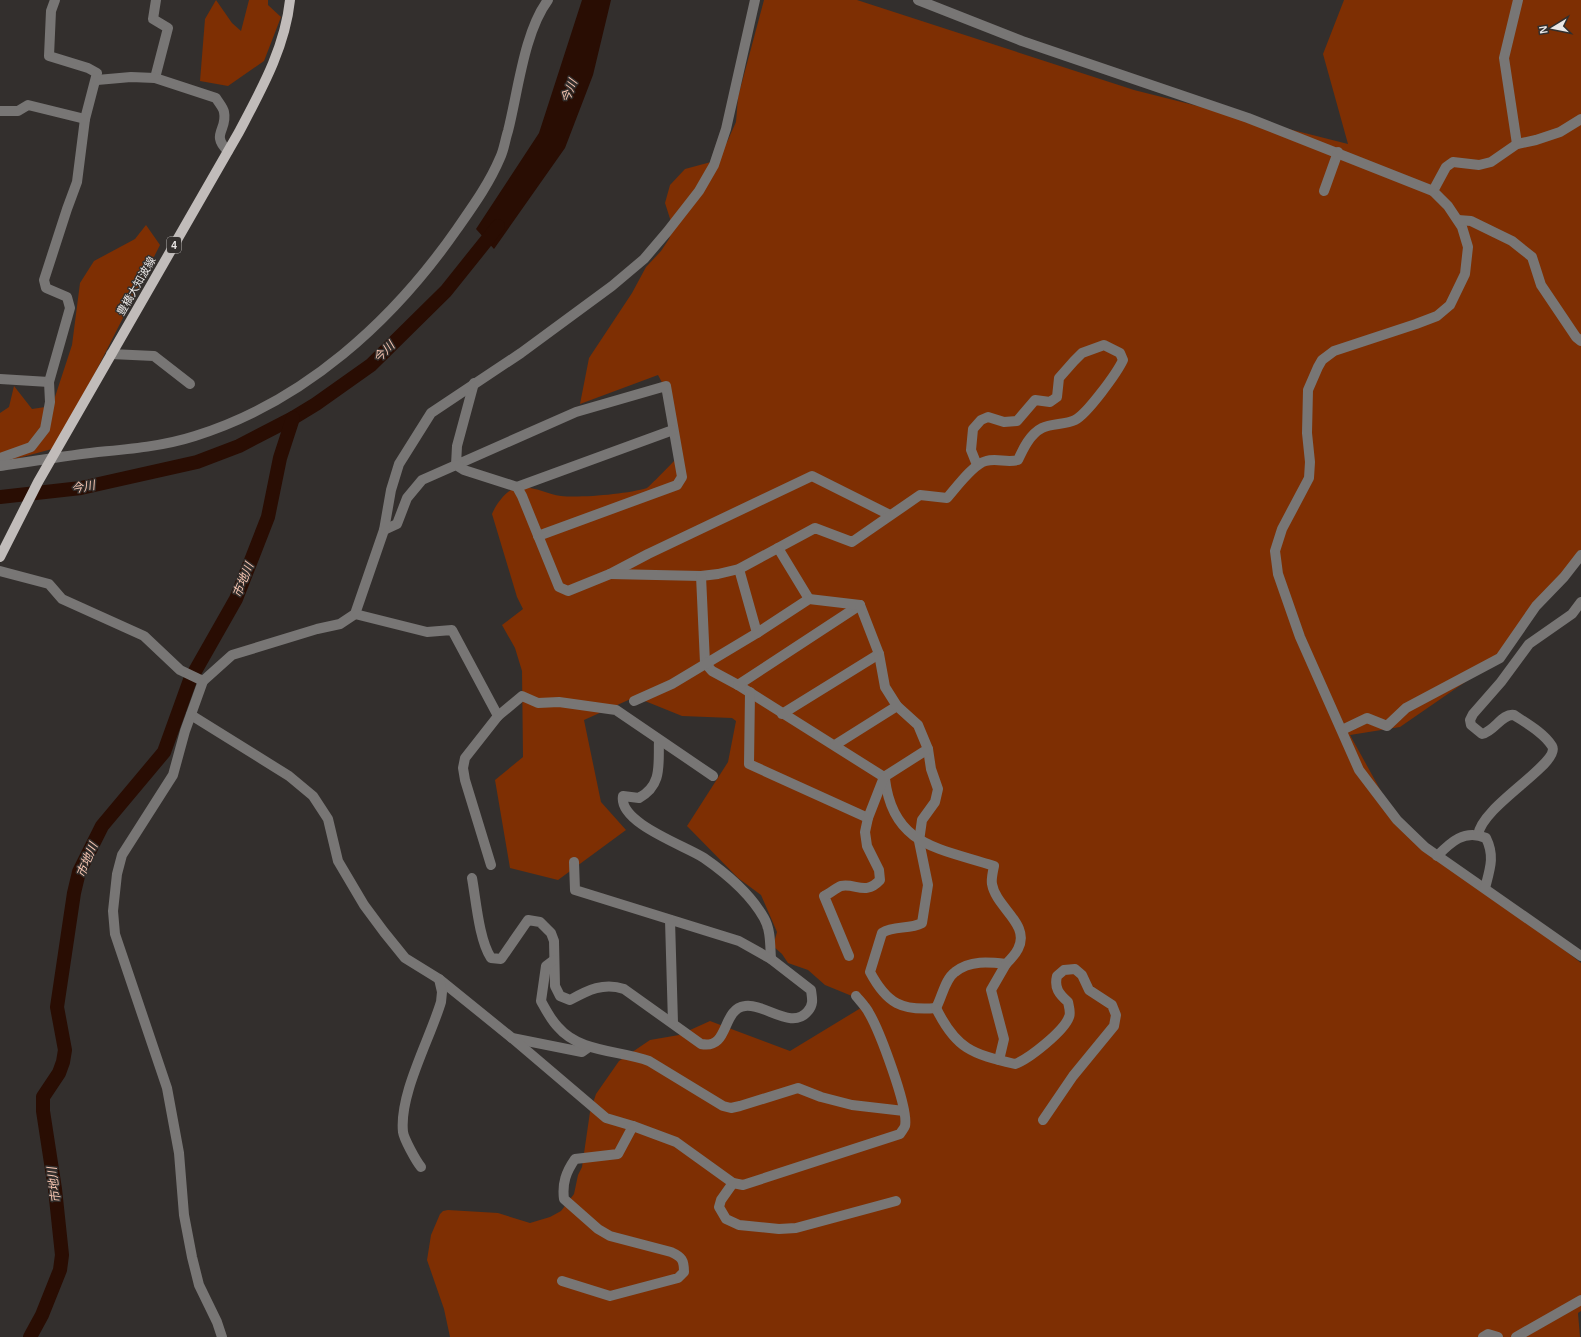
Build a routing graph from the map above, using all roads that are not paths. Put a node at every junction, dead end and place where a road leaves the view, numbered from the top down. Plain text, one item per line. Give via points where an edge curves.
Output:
1 (55, 0) edge
2 (156, 0) edge
3 (290, 0) edge
4 (548, 0) edge
5 (755, 0) edge
6 (918, 0) edge
7 (1518, 0) edge
8 (155, 78) junction
9 (97, 80) junction
10 (0, 111) edge
11 (85, 119) junction
12 (1581, 120) edge
13 (1516, 144) junction
14 (228, 151) junction
15 (1338, 152) junction
16 (1324, 191) dead end
17 (1433, 191) junction
18 (1458, 220) junction
19 (1581, 341) edge
20 (111, 354) junction
21 (0, 379) edge
22 (49, 382) junction
23 (474, 383) junction
24 (190, 384) dead end
25 (673, 430) junction
26 (0, 458) edge
27 (52, 458) junction
28 (456, 465) junction
29 (977, 465) junction
30 (0, 466) edge
31 (517, 487) junction
32 (890, 515) junction
33 (384, 530) junction
34 (538, 536) junction
35 (778, 548) junction
36 (1581, 555) edge
37 (0, 557) edge
38 (739, 569) junction
39 (0, 571) edge
40 (610, 574) junction
41 (701, 576) junction
42 (809, 599) junction
43 (1581, 602) edge
44 (860, 605) junction
45 (355, 614) junction
46 (756, 633) junction
47 (879, 654) junction
48 (705, 663) junction
49 (203, 681) junction
50 (738, 685) junction
51 (750, 692) junction
52 (634, 701) dead end
53 (897, 706) junction
54 (782, 714) junction
55 (191, 716) junction
56 (498, 716) junction
57 (1342, 730) junction
58 (659, 740) junction
59 (835, 745) junction
60 (928, 749) junction
61 (713, 776) dead end
62 (884, 777) junction
63 (868, 818) junction
64 (1478, 835) junction
65 (919, 841) junction
66 (1437, 856) junction
67 (574, 862) dead end
68 (491, 865) dead end
69 (472, 878) dead end
70 (1485, 888) junction
71 (670, 920) junction
72 (849, 956) dead end
73 (1581, 956) edge
74 (554, 960) junction
75 (771, 960) junction
76 (1006, 964) junction
77 (439, 979) junction
78 (856, 996) dead end
79 (936, 1008) junction
80 (673, 1022) junction
81 (512, 1038) junction
82 (590, 1047) junction
83 (999, 1060) junction
84 (904, 1111) junction
85 (1043, 1120) dead end
86 (633, 1126) junction
87 (420, 1168) dead end
88 (733, 1184) junction
89 (896, 1201) dead end
90 (562, 1281) dead end
91 (1581, 1300) edge
92 (222, 1337) edge
93 (1483, 1337) edge
94 (1498, 1337) edge
95 (1516, 1337) edge

1 - 9 street via 51,11 49,56 88,68 97,73
2 - 8 street via 152,19 168,28
3 - 14 main road, 豊橋大知波線 / 4 via 281,42 270,74
4 - 27 street via 540,11 531,36 501,156 484,191 427,270 368,334 302,385 222,427 162,444
5 - 23 street via 726,129 714,165 699,191 644,259 612,286 522,352
6 - 15 street via 1022,41 1248,118
7 - 13 street via 1504,58
8 - 9 street
8 - 14 street via 216,98 224,111 224,121 219,135 220,144
9 - 11 street
10 - 11 street via 18,111 28,105
11 - 22 street via 77,182 44,280 46,288 68,297 70,308
12 - 13 street via 1554,134
13 - 17 street via 1491,162 1479,165 1453,162 1446,167
14 - 20 main road, 豊橋大知波線 / 4
15 - 16 street
15 - 17 street
17 - 18 street
18 - 19 street via 1471,221 1512,241 1532,257 1541,285
18 - 57 street via 1468,247 1465,274 1450,305 1437,316 1334,351 1322,360 1308,390 1308,478 1282,529 1275,551 1278,574 1300,637
20 - 24 street via 154,356
20 - 27 main road, 豊橋大知波線 / 4
21 - 22 street
22 - 26 street via 50,402 45,429 31,447
23 - 28 street via 457,446
23 - 33 street via 431,413 399,464 391,490
25 - 28 street via 666,386 576,412
25 - 31 street
25 - 34 street via 682,477 677,485
27 - 30 street
27 - 37 main road, 豊橋大知波線 / 4
28 - 31 street
28 - 33 street via 422,480 407,498 397,524
29 - 29 street via 985,461 1018,460 1025,445 1041,428 1076,420 1101,393 1119,368 1123,360 1120,353 1104,345 1082,353 1059,378 1058,397 1050,402 1035,400 1017,421 1004,422 988,417 981,420 973,429 971,450
29 - 32 street via 947,498 920,495
31 - 34 street
32 - 35 street via 852,542 816,528
32 - 40 street via 812,476
33 - 45 street
34 - 40 street via 560,587 568,591
35 - 38 street
35 - 42 street
36 - 57 street via 1536,606 1500,658 1416,701 1387,726 1367,718
38 - 41 street
38 - 46 street
39 - 49 street via 49,584 62,600 144,636 180,670
40 - 41 street
41 - 48 street
42 - 44 street
42 - 46 street
43 - 64 street via 1567,618 1529,644 1470,720 1471,725 1482,734 1495,727 1506,716 1514,714 1541,735 1553,750 1542,768 1506,796 1487,816 1479,827
44 - 47 street
44 - 50 street
45 - 49 street via 340,624 232,656
45 - 56 street via 427,632 452,630
46 - 48 street
47 - 53 street via 885,687
47 - 54 street
48 - 50 street via 712,671
48 - 52 street via 655,693
49 - 55 street
50 - 51 street
51 - 54 street
51 - 63 street via 749,764
53 - 59 street
53 - 60 street via 918,725
54 - 59 street
55 - 77 street via 289,776 312,796 328,819 338,861 364,905 405,958
55 - 92 street via 173,775 122,855 113,911 115,934 167,1088 179,1153 184,1215 199,1285
56 - 58 street via 522,696 538,703 559,702 616,710
56 - 68 street via 466,758 463,768
57 - 66 street via 1368,785 1397,820
58 - 61 street
58 - 75 street via 657,778 654,786 639,798 623,796 625,808 642,825 661,838 702,857 739,885 764,918 770,936
59 - 62 street
60 - 62 street
60 - 65 street via 938,789 935,802 922,820
62 - 63 street
62 - 65 street via 896,817
63 - 72 street via 865,832 867,846 879,870 880,880 874,887 841,886 824,896
64 - 66 street via 1453,840
64 - 70 street via 1486,838 1492,853
65 - 76 street via 994,866 992,884 999,902 1016,921 1021,934 1018,949
65 - 79 street via 928,885 922,923 914,927 888,928 882,933 870,972 875,982 899,1006 916,1009
66 - 70 street
67 - 71 street via 576,890
69 - 74 street via 481,928 488,953 492,958 501,959 524,924 532,920 540,922 551,933
70 - 73 street
71 - 75 street via 739,941
71 - 80 street
74 - 80 street via 554,986 560,996 570,1000 592,988 613,985 624,989
74 - 82 street via 546,966 541,1001 558,1028 571,1039
75 - 80 street via 811,990 813,999 805,1015 787,1018 752,1005 743,1006 734,1011 716,1043 709,1046 701,1044
76 - 79 street via 985,961 954,972
76 - 83 street via 991,990 1004,1039
77 - 81 street
77 - 87 street via 441,1002 408,1091 402,1116 403,1134
78 - 84 street via 869,1012 881,1040
79 - 83 street via 946,1027 965,1048
81 - 82 street via 582,1052
81 - 86 street via 606,1118
82 - 84 street via 649,1061 731,1108 798,1088 852,1105
83 - 85 street via 1016,1064 1025,1060 1066,1024 1070,1016 1068,1002 1059,994 1055,984 1057,976 1064,970 1075,969 1082,975 1089,990 1112,1006 1116,1015 1114,1026 1073,1076
84 - 88 street via 904,1126 900,1134 758,1181 742,1185
86 - 88 street via 676,1142
86 - 90 street via 618,1154 575,1158 567,1170 562,1188 564,1199 598,1229 610,1236 681,1256 684,1261 684,1272 678,1278 610,1296
88 - 89 street via 719,1207 726,1220 739,1226 796,1228
91 - 95 street
93 - 94 street via 1488,1334

